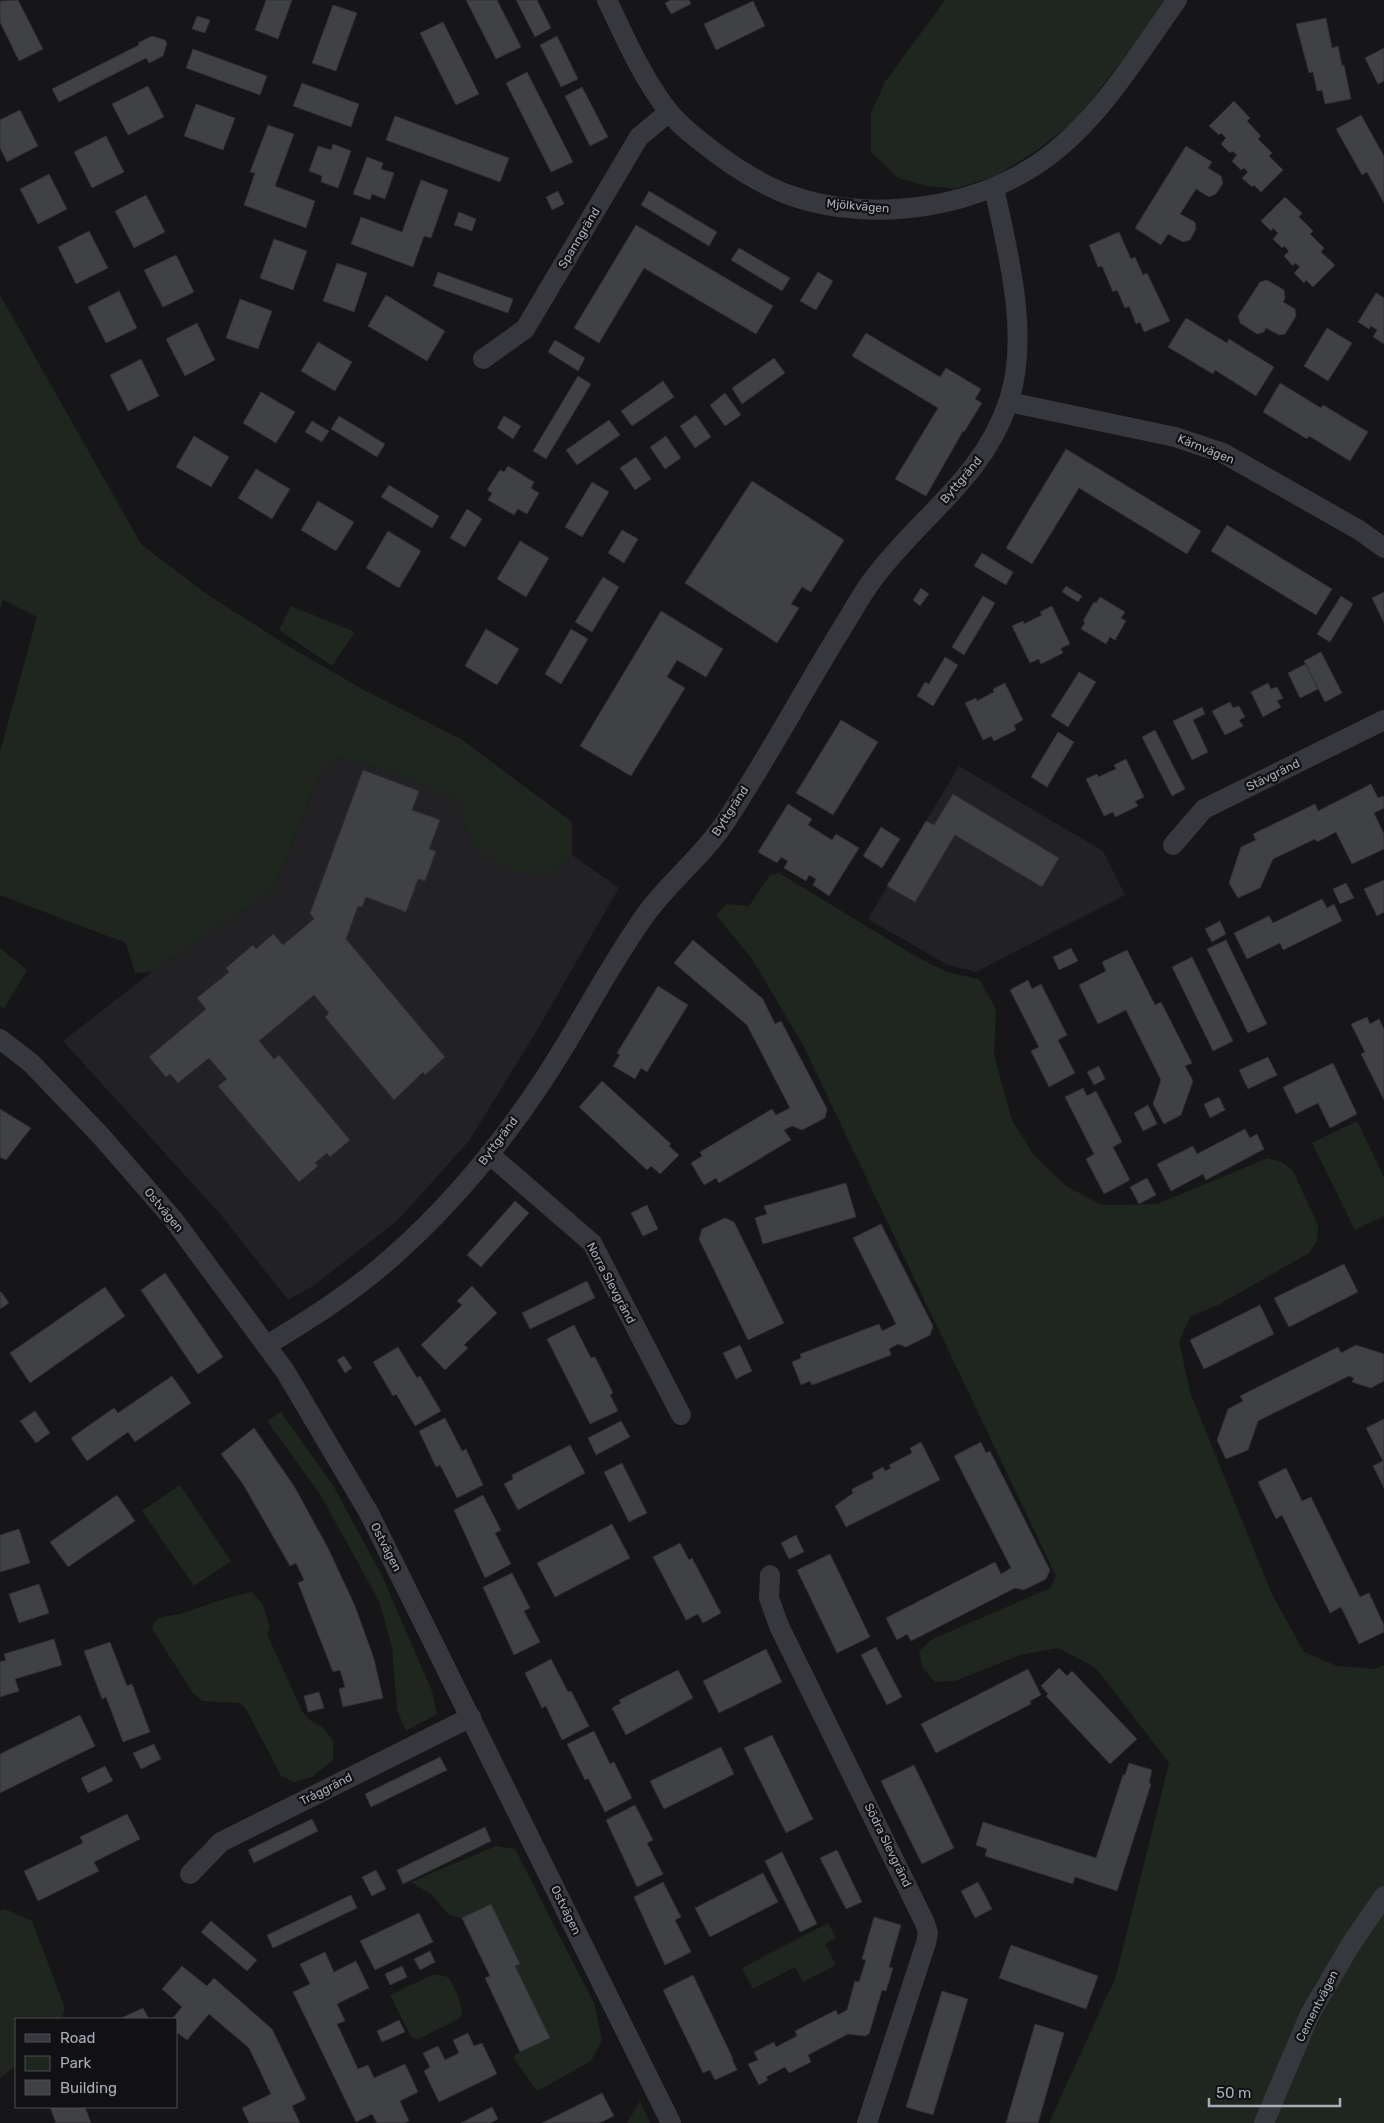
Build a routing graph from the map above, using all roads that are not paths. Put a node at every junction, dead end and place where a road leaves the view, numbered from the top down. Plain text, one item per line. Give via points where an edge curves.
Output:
1 (607, 0) edge
2 (1177, 0) edge
3 (669, 112) junction
4 (994, 188) junction
5 (483, 358) dead end
6 (1009, 402) junction
7 (1384, 548) edge
8 (1384, 720) edge
9 (1173, 845) dead end
10 (0, 1038) edge
11 (489, 1154) junction
12 (267, 1344) junction
13 (681, 1415) dead end
14 (770, 1575) dead end
15 (471, 1717) junction
16 (190, 1874) dead end
17 (1384, 1896) edge
18 (671, 2123) edge
19 (867, 2123) edge
20 (1264, 2123) edge

1 - 3 street, Mjölkvägen via 638,63
2 - 4 street, Mjölkvägen via 1109,96 1081,127 1022,175
3 - 4 street, Mjölkvägen via 704,145 749,177 789,195 824,204 892,210 931,206
3 - 5 street, Spanngränd via 639,137 525,329
4 - 6 street, Byttgränd via 1016,300 1016,357
6 - 7 street, Kärnvägen via 1175,437 1223,453 1359,530
6 - 11 street, Byttgränd via 982,458 871,581 725,823 648,912 541,1084
8 - 9 street, Stävgränd via 1204,809
10 - 12 street, Ostvägen via 32,1063 101,1136 173,1219
11 - 12 street, Byttgränd via 456,1193 390,1259 316,1316
11 - 13 street, Norra Slevgränd via 592,1244
12 - 15 street, Ostvägen via 369,1513
14 - 19 street, Södra Slevgränd via 769,1598 779,1626 866,1800 928,1934
15 - 16 street, Tråggränd via 221,1842
15 - 18 street, Ostvägen
17 - 20 street, Cementvägen via 1310,2014

